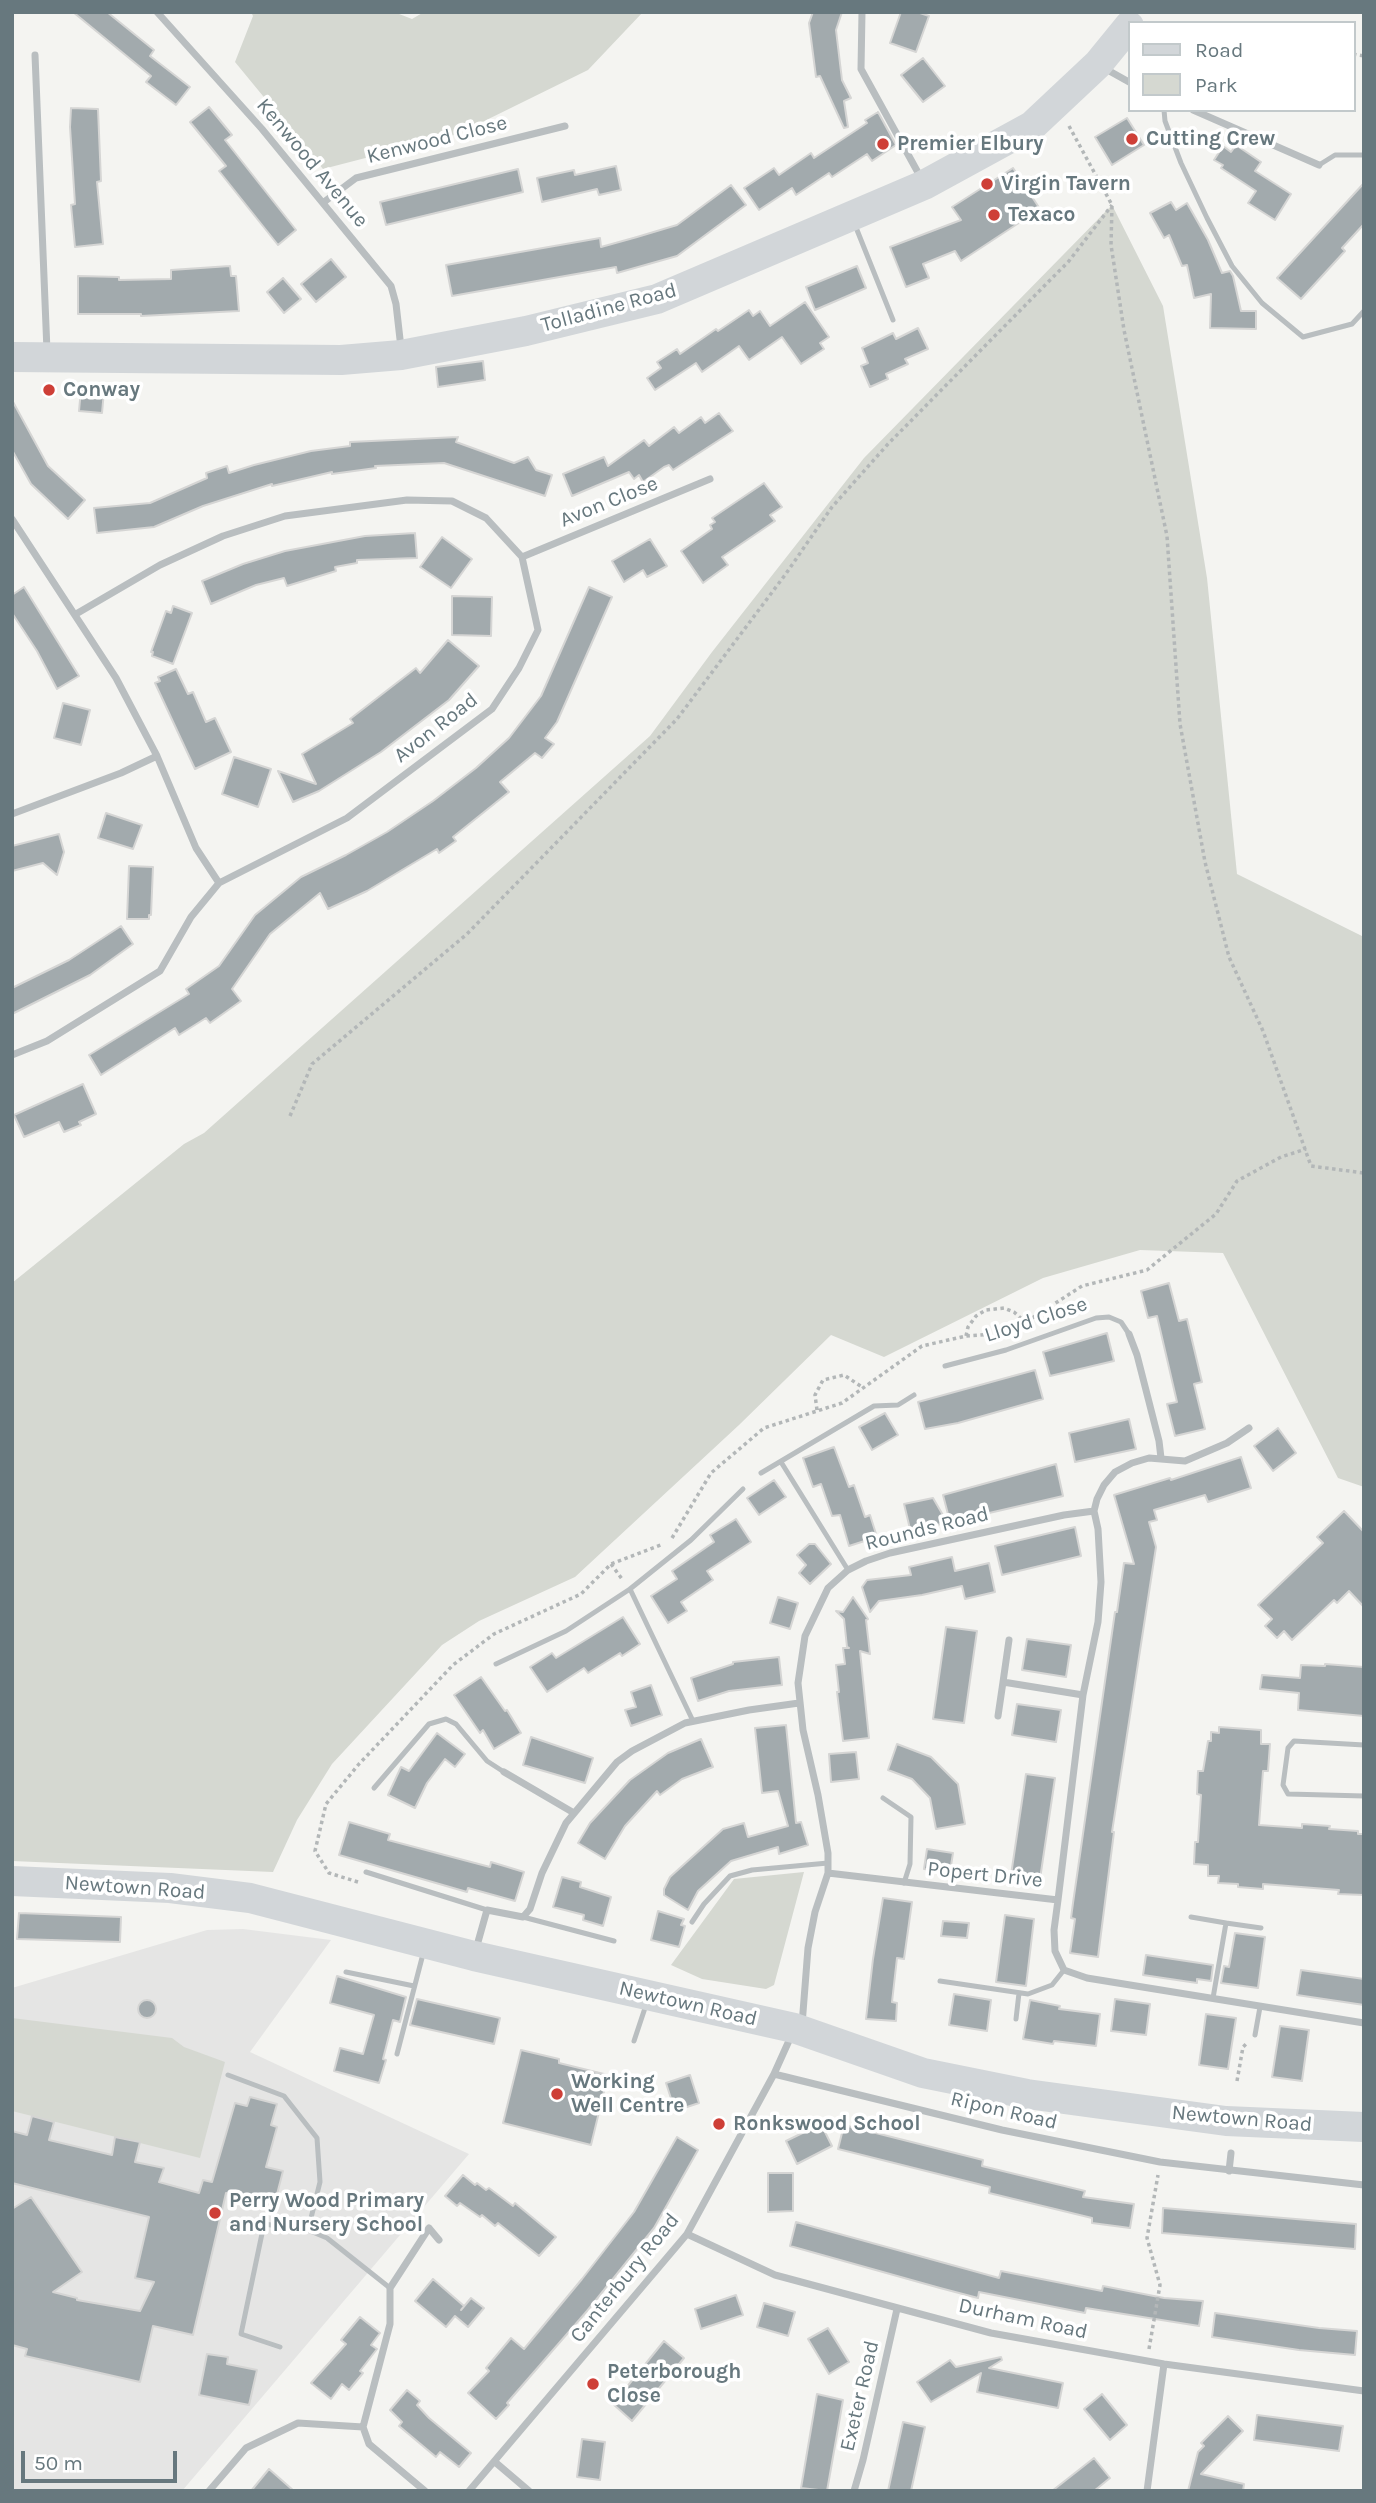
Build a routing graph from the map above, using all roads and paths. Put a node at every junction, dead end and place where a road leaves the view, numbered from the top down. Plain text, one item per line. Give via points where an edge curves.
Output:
1 (157, 12) edge
2 (862, 12) edge
3 (1128, 28) edge
4 (35, 55) dead end
5 (1098, 64) junction
6 (1128, 81) edge
7 (1056, 103) junction
8 (1164, 112) edge
9 (1198, 112) edge
10 (565, 126) dead end
11 (1364, 155) edge
12 (1319, 165) joint
13 (924, 185) junction
14 (324, 202) junction
15 (1112, 205) junction
16 (851, 216) junction
17 (1364, 311) edge
18 (892, 320) dead end
19 (401, 355) junction
20 (12, 356) edge
21 (48, 356) junction
22 (710, 479) dead end
23 (12, 519) edge
24 (522, 557) junction
25 (76, 614) junction
26 (157, 756) junction
27 (12, 814) edge
28 (219, 883) junction
29 (12, 1055) edge
30 (290, 1116) dead end
31 (1364, 1173) edge
32 (1026, 1323) dead end
33 (1129, 1334) joint
34 (966, 1336) dead end
35 (945, 1366) dead end
36 (862, 1387) dead end
37 (914, 1395) dead end
38 (817, 1410) dead end
39 (1249, 1428) dead end
40 (1161, 1458) junction
41 (780, 1462) junction
42 (761, 1474) dead end
43 (743, 1489) dead end
44 (1094, 1511) junction
45 (611, 1564) dead end
46 (848, 1570) junction
47 (630, 1589) junction
48 (1009, 1640) dead end
49 (496, 1664) dead end
50 (1003, 1682) junction
51 (1083, 1695) junction
52 (799, 1703) junction
53 (998, 1716) dead end
54 (693, 1721) junction
55 (1364, 1745) edge
56 (504, 1772) joint
57 (374, 1788) dead end
58 (1364, 1796) edge
59 (883, 1798) dead end
60 (574, 1813) junction
61 (828, 1863) junction
62 (366, 1872) dead end
63 (828, 1873) junction
64 (12, 1881) edge
65 (904, 1883) junction
66 (1058, 1900) junction
67 (487, 1910) junction
68 (523, 1917) junction
69 (1191, 1917) dead end
70 (692, 1922) dead end
71 (1226, 1923) junction
72 (1261, 1928) dead end
73 (614, 1941) dead end
74 (425, 1944) junction
75 (474, 1956) junction
76 (1064, 1970) junction
77 (346, 1972) dead end
78 (940, 1980) dead end
79 (414, 1986) junction
80 (1019, 1993) junction
81 (649, 1996) junction
82 (1213, 1998) junction
83 (1260, 2007) junction
84 (1016, 2019) dead end
85 (1364, 2023) edge
86 (798, 2029) junction
87 (1255, 2035) joint
88 (634, 2041) dead end
89 (397, 2054) dead end
90 (774, 2074) junction
91 (228, 2076) dead end
92 (1237, 2081) dead end
93 (1364, 2127) edge
94 (1231, 2153) dead end
95 (1160, 2162) junction
96 (1229, 2171) junction
97 (1364, 2185) edge
98 (308, 2231) junction
99 (687, 2234) junction
100 (439, 2240) dead end
101 (390, 2288) junction
102 (897, 2309) junction
103 (280, 2347) dead end
104 (1147, 2361) junction
105 (1164, 2364) junction
106 (1364, 2391) edge
107 (363, 2427) junction
108 (495, 2462) junction
109 (209, 2491) edge
110 (425, 2491) edge
111 (469, 2491) edge
112 (529, 2491) edge
113 (854, 2491) edge
114 (1147, 2491) edge

1 - 14 street, Kenwood Avenue
2 - 13 street via 861,69
3 - 5 main road, Tolladine Road
4 - 21 street
5 - 6 street
5 - 7 main road, Tolladine Road
7 - 13 main road, Tolladine Road via 1031,126
7 - 15 path
8 - 17 lane via 1181,163 1207,218 1232,266 1262,303 1304,337 1352,324
9 - 12 street
10 - 14 street, Kenwood Close via 356,178
11 - 12 lane via 1335,156
13 - 16 main road, Tolladine Road
14 - 19 street, Kenwood Avenue via 391,286
15 - 30 path via 1069,261 832,507 677,719 467,934 312,1064
15 - 31 path via 1111,245 1122,318 1167,536 1180,724 1205,862 1229,957 1263,1031 1311,1166
16 - 18 lane
16 - 19 main road, Tolladine Road via 657,299
19 - 21 main road, Tolladine Road via 341,360
20 - 21 main road, Tolladine Road
22 - 24 street, Avon Close
23 - 25 street
24 - 25 street via 486,518 452,501 358,505 285,516 223,536 160,565
24 - 28 street, Avon Road via 538,630 492,709 347,818
25 - 26 street
26 - 27 street
26 - 28 street via 195,848
28 - 29 street, Avon Road via 191,917 160,971 47,1041
32 - 34 path via 1004,1308 986,1310 976,1316
33 - 35 lane, Lloyd Close via 1121,1322 1096,1318
33 - 40 street, Lloyd Close
36 - 38 path via 845,1375 823,1380 815,1395
37 - 41 lane via 898,1405 874,1406
39 - 40 street via 1185,1461
40 - 44 street via 1132,1463 1115,1472
41 - 42 lane
41 - 46 lane
43 - 47 lane via 691,1540
44 - 46 street, Rounds Road via 914,1546
44 - 51 street, Popert Drive via 1101,1582
45 - 47 path
46 - 52 street, Rounds Road via 828,1588 805,1636
47 - 49 lane via 566,1630
47 - 54 lane
48 - 50 street
50 - 51 street
50 - 53 street
51 - 66 street, Popert Drive
52 - 54 street
52 - 61 street, Rounds Road
54 - 60 street via 659,1735 617,1762
55 - 58 lane via 1294,1741 1287,1748 1283,1785 1288,1794
56 - 57 lane via 486,1761 456,1724 446,1719 429,1724
56 - 60 street
59 - 65 lane via 911,1817
60 - 68 street via 552,1849
61 - 63 street, Rounds Road
61 - 70 lane via 730,1876
62 - 67 lane
63 - 65 street, Popert Drive
63 - 86 street, Rounds Road via 808,1948
64 - 74 main road, Newtown Road via 170,1888 250,1898
65 - 66 street, Popert Drive
66 - 76 street via 1055,1951
67 - 68 street
67 - 75 street
68 - 73 lane
69 - 71 lane
71 - 72 lane
71 - 82 lane
74 - 75 main road, Newtown Road
74 - 79 lane
75 - 81 main road, Newtown Road
76 - 80 lane via 1052,1985
76 - 82 street via 1087,1978
77 - 79 lane
78 - 80 lane
79 - 89 lane
80 - 84 lane
81 - 86 main road, Newtown Road
81 - 88 lane
82 - 83 street
83 - 85 street
83 - 87 lane
86 - 90 street, Canterbury Road
86 - 93 main road, Newtown Road via 923,2073 1027,2094 1226,2121
87 - 92 path via 1243,2047
90 - 95 street, Ripon Road via 1002,2130
90 - 99 street, Canterbury Road
91 - 98 lane via 284,2096 317,2138 320,2182
94 - 96 street
95 - 96 street, Ripon Road
95 - 104 path via 1147,2238 1160,2285
96 - 97 street, Ripon Road
98 - 101 lane via 327,2238
98 - 103 lane via 264,2224 241,2334
99 - 102 street, Durham Road via 775,2275
99 - 108 street, Canterbury Road
100 - 101 street via 429,2228
101 - 107 street via 390,2324
102 - 104 street, Durham Road via 991,2333
102 - 113 street, Exeter Road
104 - 105 street, Durham Road
105 - 106 street, Durham Road
105 - 114 street
107 - 109 street via 298,2423 246,2448
107 - 110 street via 369,2444
108 - 111 street, Canterbury Road
108 - 112 street

